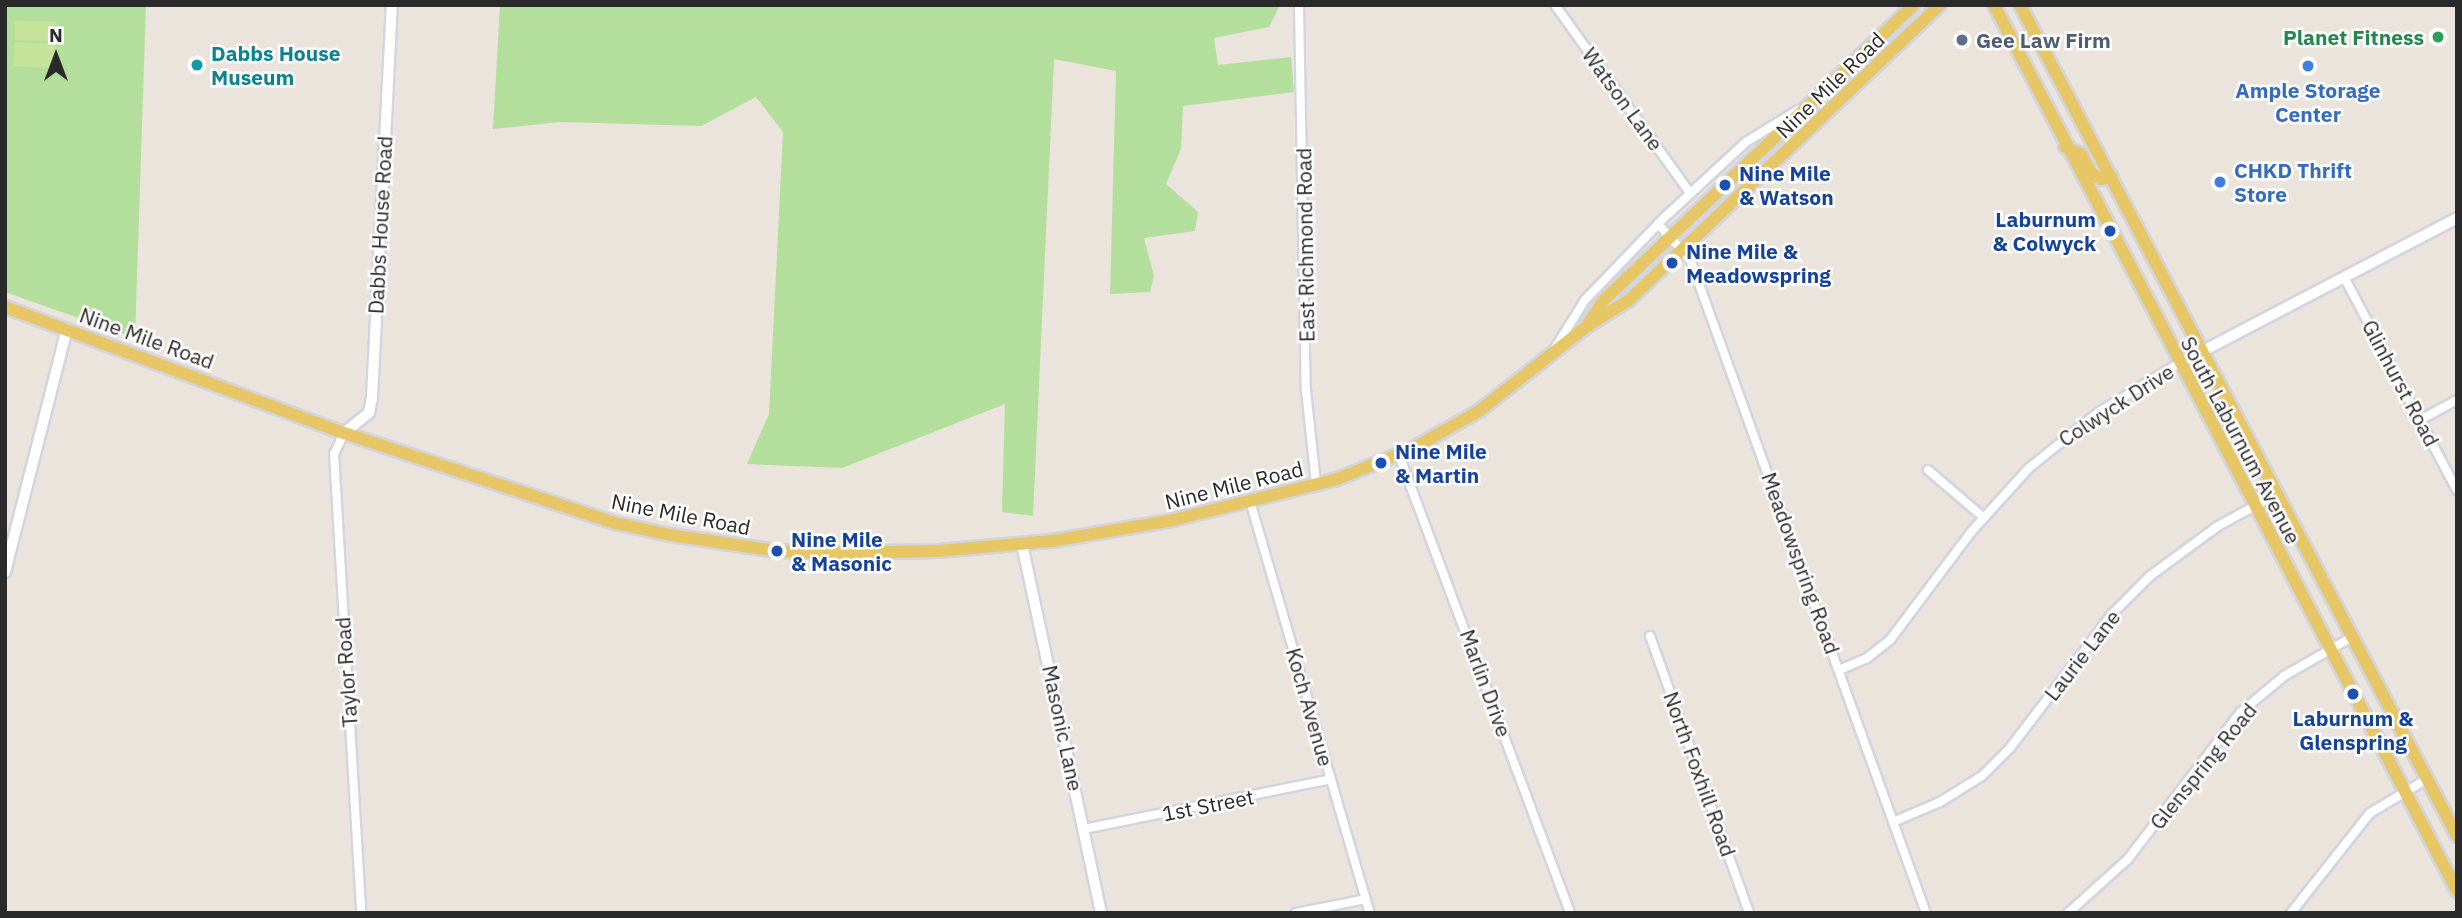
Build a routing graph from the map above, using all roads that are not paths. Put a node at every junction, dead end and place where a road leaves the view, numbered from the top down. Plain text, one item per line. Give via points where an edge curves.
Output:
1 (392, 5) edge
2 (1298, 5) edge
3 (1555, 5) edge
4 (1914, 5) edge
5 (1940, 5) edge
6 (1994, 5) edge
7 (2020, 5) edge
8 (1811, 105) junction
9 (2065, 147) junction
10 (2112, 177) junction
11 (1690, 193) junction
12 (2457, 218) edge
13 (1658, 224) junction
14 (1671, 237) junction
15 (1684, 250) junction
16 (2344, 276) junction
17 (5, 307) edge
18 (1586, 327) junction
19 (67, 329) junction
20 (2202, 351) junction
21 (1549, 358) junction
22 (2180, 363) junction
23 (2457, 400) edge
24 (2420, 420) junction
25 (344, 433) junction
26 (1399, 455) junction
27 (1928, 470) dead end
28 (1317, 484) junction
29 (2457, 490) edge
30 (2277, 494) junction
31 (1250, 501) junction
32 (2254, 506) junction
33 (1983, 517) junction
34 (1022, 544) junction
35 (5, 572) edge
36 (1650, 636) dead end
37 (2352, 637) junction
38 (2329, 649) junction
39 (1839, 670) junction
40 (1331, 779) junction
41 (2427, 779) junction
42 (2404, 792) junction
43 (1893, 822) junction
44 (1084, 830) junction
45 (2457, 836) edge
46 (2457, 891) edge
47 (1366, 898) junction
48 (361, 913) edge
49 (1101, 913) edge
50 (1296, 913) edge
51 (1370, 913) edge
52 (1570, 913) edge
53 (1749, 913) edge
54 (1926, 913) edge
55 (2068, 913) edge
56 (2291, 913) edge

1 - 25 street, Dabbs House Road via 372,397 369,413
2 - 28 street, East Richmond Road via 1306,390
3 - 11 street, Watson Lane
4 - 8 main road, Nine Mile Road
5 - 15 main road, Nine Mile Road
6 - 9 main road, South Laburnum Avenue
7 - 10 main road, South Laburnum Avenue
8 - 11 street via 1759,132
8 - 14 main road, Nine Mile Road
9 - 10 main road via 2081,154 2091,173 2101,179
9 - 22 main road, South Laburnum Avenue
10 - 20 main road, South Laburnum Avenue
11 - 13 street
12 - 16 street, Colwyck Drive
13 - 14 street, Meadowspring Road
13 - 21 street via 1585,300
14 - 15 street, Meadowspring Road
14 - 18 main road, Nine Mile Road via 1604,300
15 - 18 main road, Nine Mile Road via 1619,308
15 - 39 street, Meadowspring Road
16 - 20 street, Colwyck Drive
16 - 24 street, Glinhurst Road
17 - 19 main road, Nine Mile Road
18 - 21 main road, Nine Mile Road
19 - 25 main road, Nine Mile Road
19 - 35 street
20 - 22 street, Colwyck Drive
20 - 30 main road, South Laburnum Avenue
21 - 26 main road, Nine Mile Road via 1479,411
22 - 32 main road, South Laburnum Avenue
22 - 33 street, Colwyck Drive via 2068,434
23 - 24 street
24 - 29 street, Glinhurst Road
25 - 34 main road, Nine Mile Road via 615,523 681,537 830,553
25 - 48 street, Taylor Road via 334,454
26 - 28 main road, Nine Mile Road
26 - 52 street, Marlin Drive
27 - 33 street
28 - 31 main road, Nine Mile Road
30 - 32 street, Laurie Lane
30 - 37 main road, South Laburnum Avenue
31 - 34 main road, Nine Mile Road via 1173,520
31 - 40 street, Koch Avenue
32 - 38 main road, South Laburnum Avenue
32 - 43 street, Laurie Lane via 2185,548 2134,592 1988,770 1940,802
33 - 39 street, Colwyck Drive via 1889,640 1867,658
34 - 44 main road, Masonic Lane
36 - 53 street, North Foxhill Road
37 - 38 street, Glenspring Road
37 - 41 main road, South Laburnum Avenue
38 - 42 main road, South Laburnum Avenue
38 - 55 street, Glenspring Road via 2284,676 2241,712 2128,859
39 - 43 street, Meadowspring Road
40 - 44 street, 1st Street
40 - 47 street, Koch Avenue
41 - 42 street
41 - 45 main road, South Laburnum Avenue
42 - 46 main road, South Laburnum Avenue
42 - 56 street via 2353,830
43 - 54 street, Meadowspring Road
44 - 49 main road, Masonic Lane
47 - 50 street
47 - 51 street, Koch Avenue

